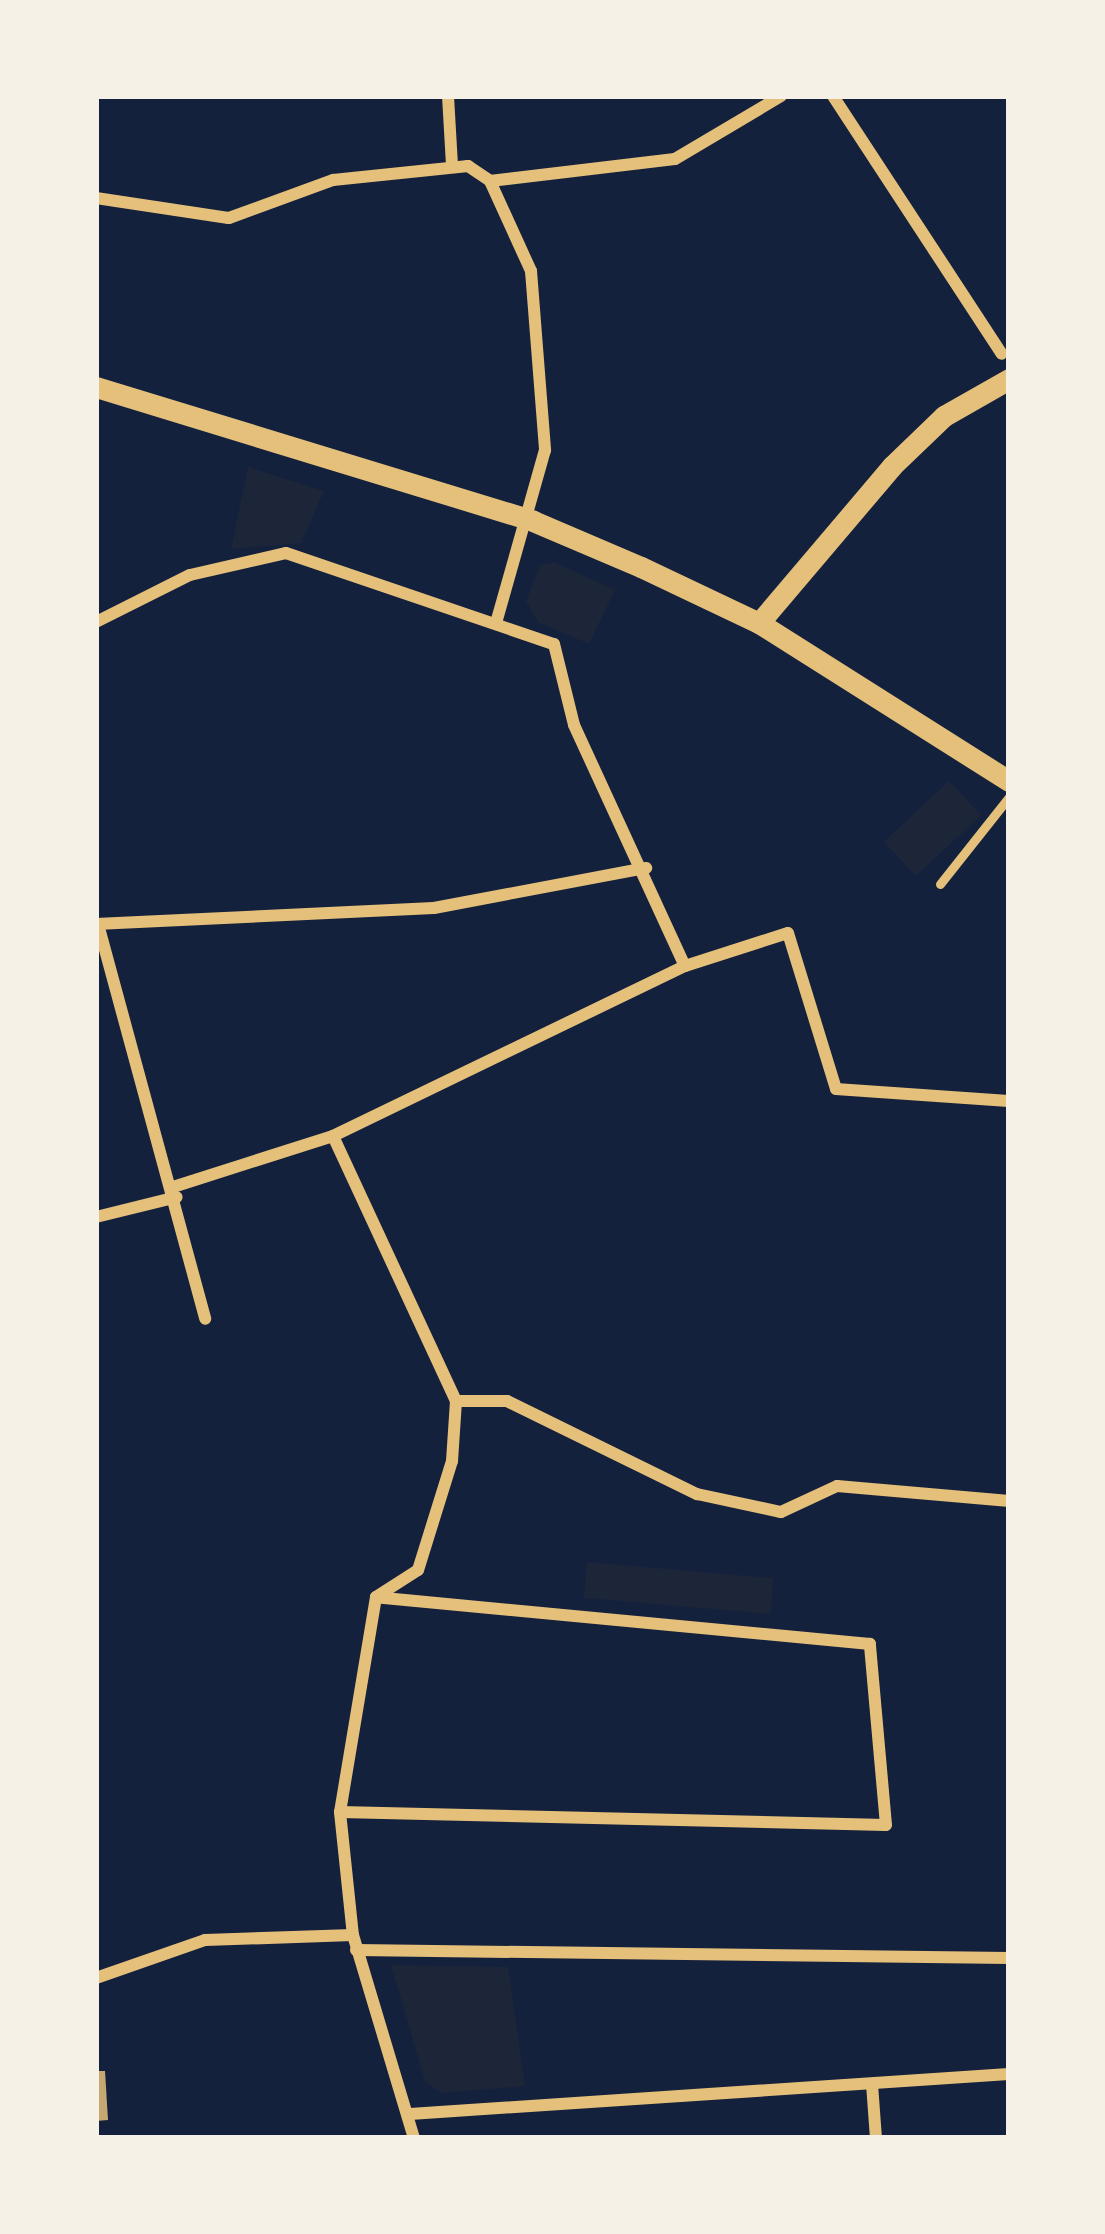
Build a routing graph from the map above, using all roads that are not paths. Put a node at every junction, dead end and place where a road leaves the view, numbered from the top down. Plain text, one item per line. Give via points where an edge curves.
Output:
1 (448, 96) edge
2 (781, 96) edge
3 (833, 96) edge
4 (452, 166) junction
5 (490, 181) junction
6 (96, 198) edge
7 (1006, 350) edge
8 (1008, 379) edge
9 (96, 387) edge
10 (533, 521) junction
11 (96, 622) edge
12 (496, 622) junction
13 (759, 623) junction
14 (1009, 781) edge
15 (1009, 797) edge
16 (646, 868) junction
17 (940, 884) dead end
18 (97, 924) edge
19 (685, 966) junction
20 (1009, 1101) edge
21 (333, 1136) junction
22 (175, 1192) junction
23 (96, 1217) edge
24 (205, 1319) dead end
25 (456, 1401) junction
26 (1009, 1501) edge
27 (376, 1597) junction
28 (340, 1812) junction
29 (352, 1935) junction
30 (356, 1950) junction
31 (1009, 1958) edge
32 (96, 1978) edge
33 (1009, 2074) edge
34 (872, 2084) junction
35 (410, 2114) junction
36 (414, 2138) edge
37 (876, 2138) edge

1 - 4 street
2 - 5 street via 675,158
3 - 7 street
4 - 5 street
4 - 6 street via 333,180 229,218
5 - 10 street via 536,299 545,450
7 - 8 street
8 - 13 street via 944,416 892,466
9 - 10 street
10 - 12 street
10 - 13 street
11 - 12 street via 190,575 286,553
12 - 16 street via 554,644 574,725
13 - 14 street
15 - 17 lane
16 - 18 street via 434,908
16 - 19 street
18 - 22 street
19 - 20 street via 788,933 836,1089
19 - 21 street
21 - 22 street
21 - 25 street
22 - 23 street
22 - 24 street
25 - 26 street via 507,1401 697,1495 781,1512 837,1486
25 - 27 street via 452,1461 418,1570
27 - 28 street
27 - 28 street via 870,1644 886,1825
28 - 29 street
29 - 30 street
29 - 32 street via 205,1940
30 - 31 street
30 - 35 street
33 - 34 street
34 - 35 street
34 - 37 street
35 - 36 street

